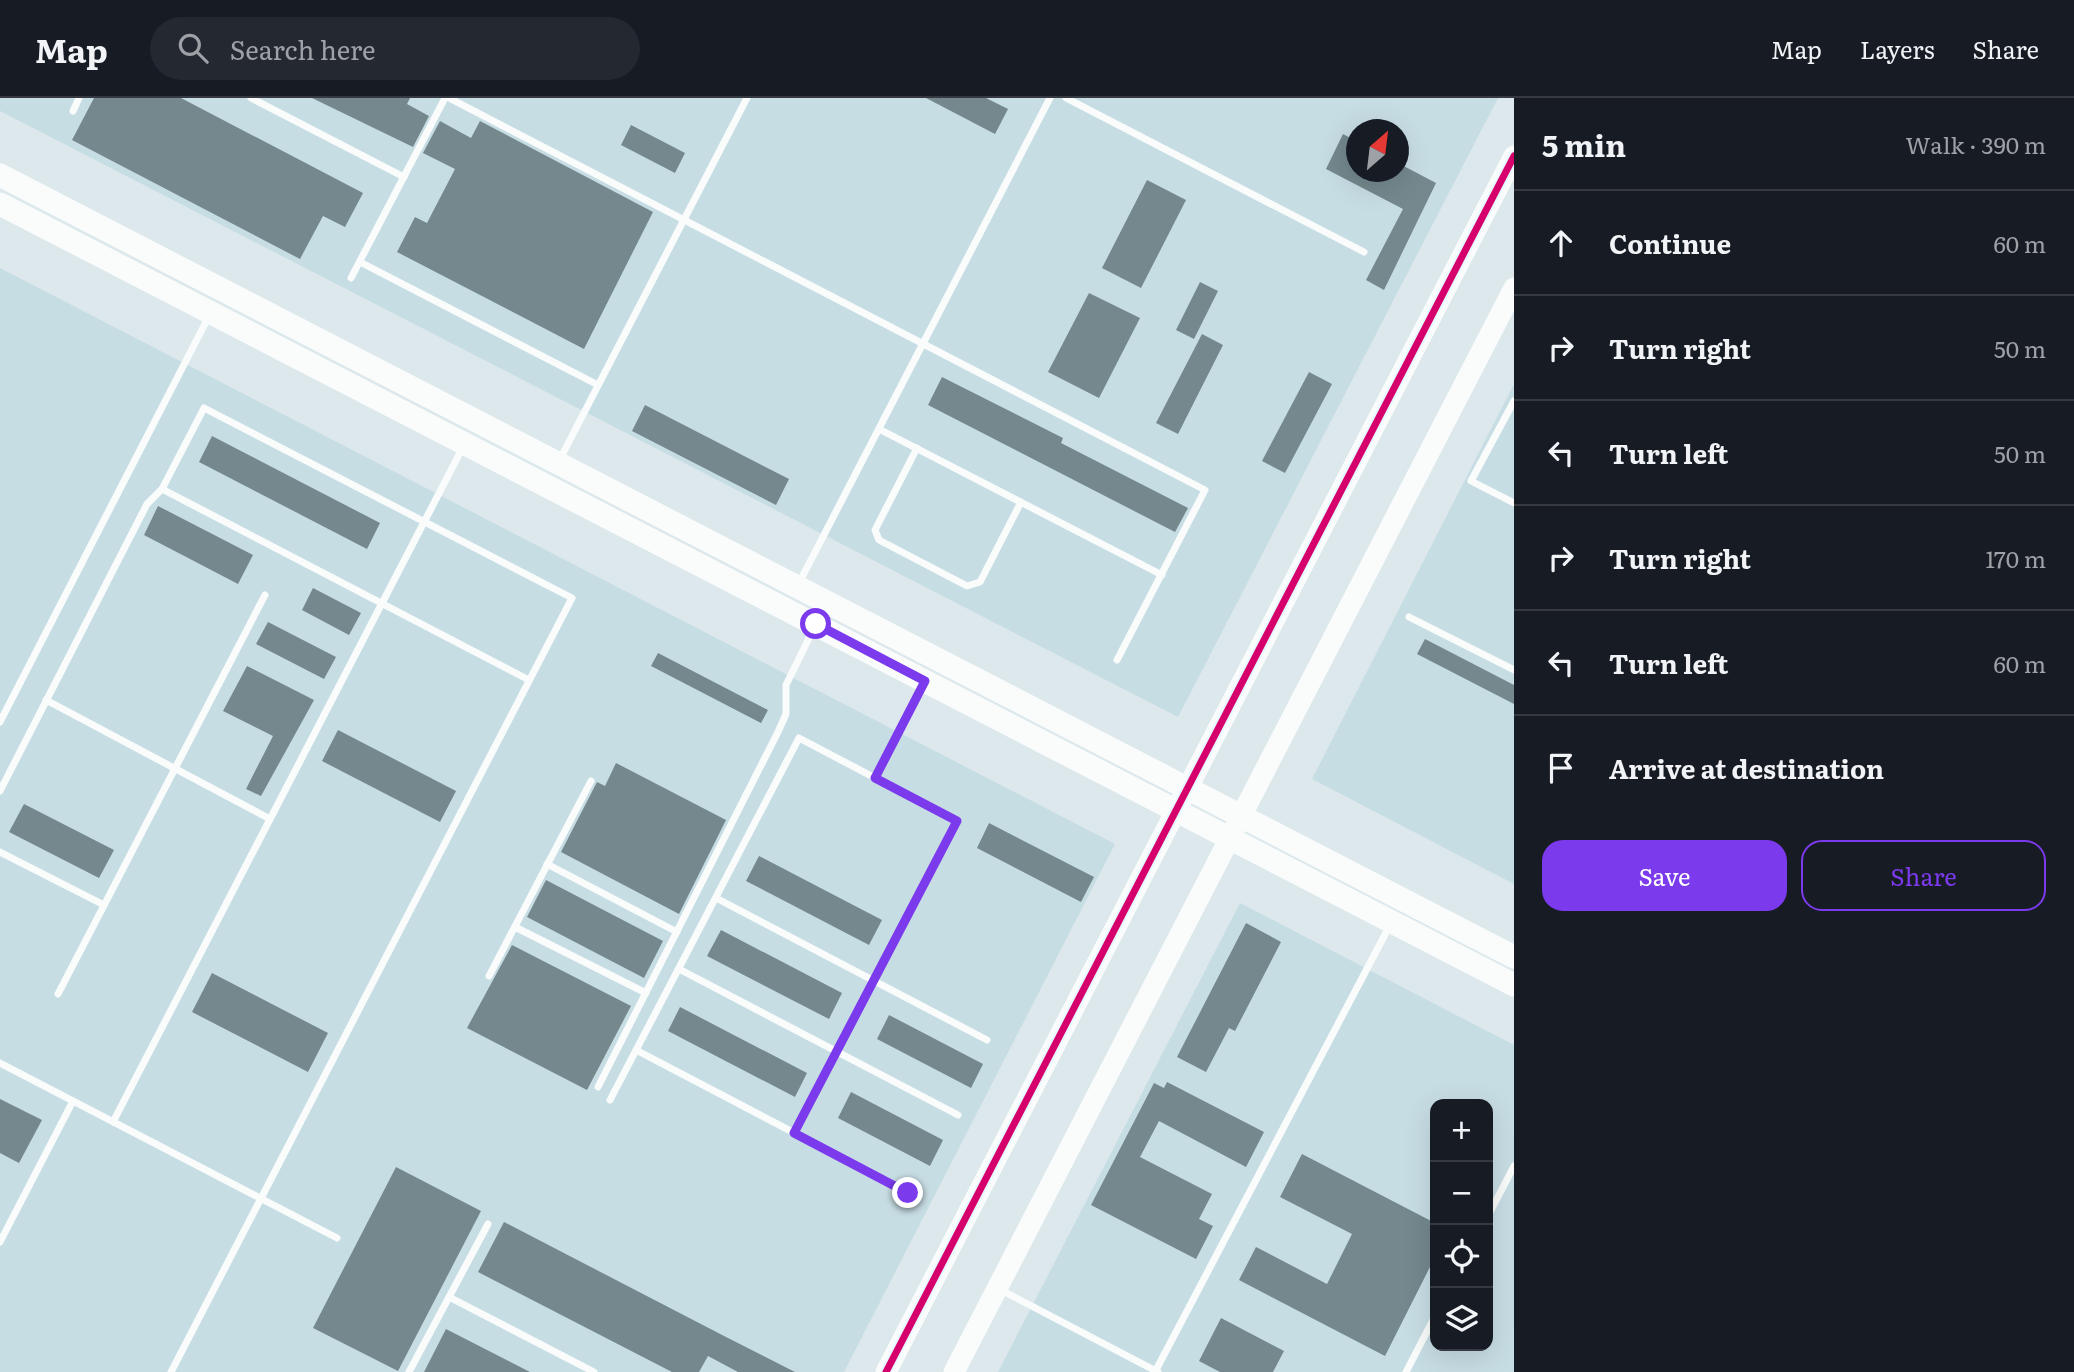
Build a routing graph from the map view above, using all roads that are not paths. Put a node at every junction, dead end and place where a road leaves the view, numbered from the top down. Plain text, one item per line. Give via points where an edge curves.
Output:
1 (79, 98) edge
2 (251, 98) edge
3 (447, 98) edge
4 (747, 98) edge
5 (1050, 98) edge
6 (1066, 98) edge
7 (73, 111) dead end
8 (1514, 156) edge
9 (0, 176) edge
10 (404, 177) junction
11 (0, 204) edge
12 (684, 220) junction
13 (1364, 252) dead end
14 (360, 262) junction
15 (351, 278) dead end
16 (1514, 288) edge
17 (211, 312) junction
18 (923, 344) junction
19 (598, 385) junction
20 (1514, 401) edge
21 (879, 429) junction
22 (465, 444) junction
23 (917, 448) junction
24 (558, 463) junction
25 (162, 489) junction
26 (1021, 502) junction
27 (1514, 503) edge
28 (424, 522) junction
29 (1162, 575) junction
30 (797, 587) junction
31 (265, 595) dead end
32 (382, 604) junction
33 (1409, 617) dead end
34 (816, 624) junction
35 (1117, 660) dead end
36 (1514, 670) edge
37 (529, 680) junction
38 (925, 681) junction
39 (46, 700) junction
40 (0, 722) edge
41 (175, 768) junction
42 (875, 778) junction
43 (591, 781) dead end
44 (1187, 788) junction
45 (0, 791) edge
46 (1176, 810) junction
47 (1241, 816) junction
48 (270, 819) junction
49 (1230, 838) junction
50 (0, 852) edge
51 (547, 864) junction
52 (716, 898) junction
53 (104, 905) junction
54 (1392, 922) junction
55 (514, 927) junction
56 (677, 932) junction
57 (1512, 951) edge
58 (679, 969) junction
59 (489, 976) dead end
60 (874, 981) junction
61 (1514, 985) edge
62 (58, 993) dead end
63 (646, 993) junction
64 (987, 1040) dead end
65 (636, 1050) junction
66 (837, 1051) junction
67 (0, 1063) edge
68 (598, 1087) dead end
69 (610, 1100) dead end
70 (73, 1101) junction
71 (958, 1115) dead end
72 (113, 1122) junction
73 (794, 1133) junction
74 (1514, 1166) edge
75 (908, 1193) dead end
76 (261, 1199) junction
77 (1493, 1206) edge
78 (488, 1224) dead end
79 (337, 1238) dead end
80 (0, 1242) edge
81 (997, 1288) junction
82 (449, 1297) junction
83 (1430, 1326) edge
84 (1157, 1371) edge
85 (172, 1372) edge
86 (409, 1372) edge
87 (594, 1372) edge
88 (886, 1372) edge
89 (954, 1372) edge
90 (1406, 1372) edge

1 - 7 lane
2 - 10 lane
3 - 10 lane
3 - 12 lane
4 - 12 lane
5 - 18 lane
6 - 13 lane
8 - 44 street
9 - 24 main road
10 - 14 lane
11 - 17 main road
12 - 18 lane
12 - 19 lane
14 - 15 lane
14 - 19 lane
16 - 47 street
17 - 22 main road
17 - 40 lane
18 - 21 lane
18 - 29 lane via 1205,491
19 - 24 lane
20 - 27 lane via 1471,481
21 - 23 lane
21 - 30 lane
22 - 28 lane
22 - 34 main road
23 - 26 lane
23 - 26 lane via 876,530 879,540 967,586 979,582
24 - 30 main road
25 - 28 lane via 204,408
25 - 32 lane
25 - 39 lane via 147,504
26 - 29 lane
28 - 32 lane
28 - 37 lane via 572,598
29 - 35 lane
30 - 44 main road
31 - 41 lane
32 - 37 lane
32 - 48 lane
33 - 36 lane
34 - 38 main road
34 - 56 lane via 786,685 786,714 778,732
37 - 76 lane
38 - 42 lane
38 - 46 main road
39 - 41 lane
39 - 45 lane
41 - 48 lane
41 - 53 lane
42 - 52 lane via 799,738
42 - 60 lane via 957,821
43 - 51 lane
44 - 46 street
44 - 47 main road
46 - 49 main road
46 - 88 street
47 - 49 street
47 - 57 main road
48 - 72 lane
49 - 54 main road
49 - 81 street
50 - 53 lane
51 - 55 lane
51 - 56 lane
52 - 58 lane
52 - 60 lane
53 - 62 lane
54 - 61 main road
54 - 84 lane
55 - 59 lane
55 - 63 lane
56 - 63 lane
58 - 65 lane
58 - 66 lane
60 - 64 lane
60 - 66 lane
63 - 68 lane
65 - 69 lane
65 - 73 lane
66 - 71 lane
66 - 73 lane
67 - 70 lane
70 - 72 lane
70 - 80 lane
72 - 76 lane
73 - 75 lane
74 - 77 lane
76 - 79 lane
76 - 85 lane
78 - 82 lane
81 - 84 lane
81 - 89 street
82 - 86 lane
82 - 87 lane
83 - 90 lane

